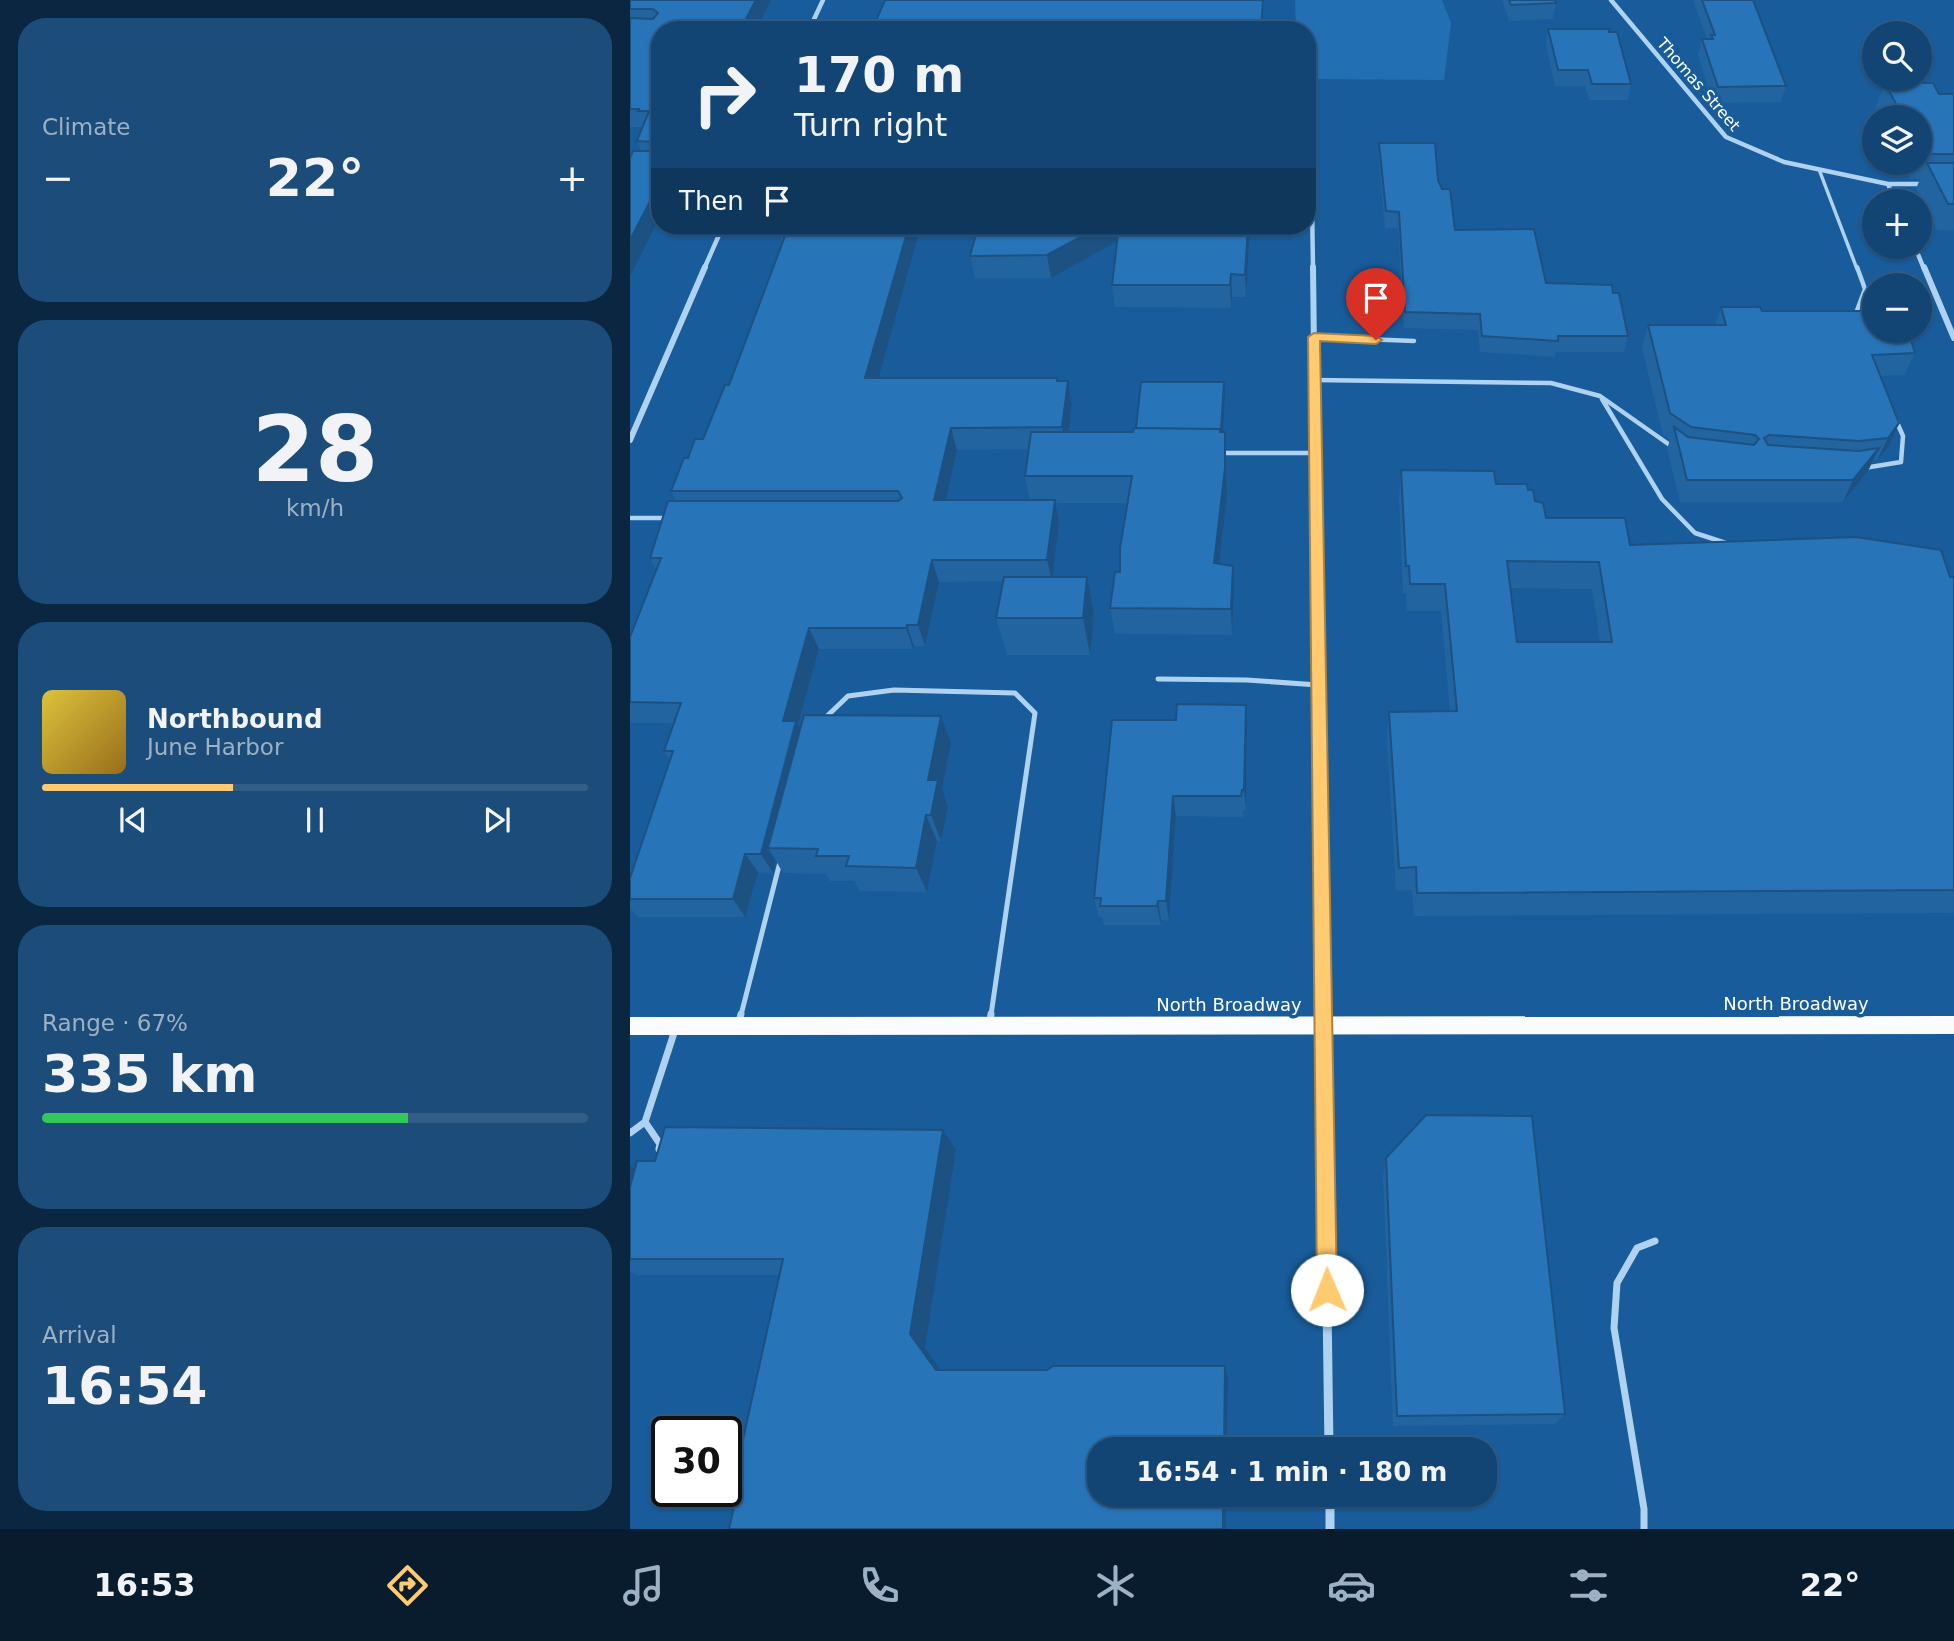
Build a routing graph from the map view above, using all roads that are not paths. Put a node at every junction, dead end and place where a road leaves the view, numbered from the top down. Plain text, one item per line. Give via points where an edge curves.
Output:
1 (822, 0) edge
2 (1611, 0) edge
3 (813, 21) edge
4 (1820, 172) junction
5 (1888, 184) junction
6 (1927, 184) edge
7 (1890, 189) edge
8 (719, 235) edge
9 (1312, 235) edge
10 (1920, 259) edge
11 (1853, 318) edge
12 (1314, 337) junction
13 (1954, 338) edge
14 (1414, 341) dead end
15 (1314, 380) junction
16 (1600, 396) junction
17 (1894, 415) edge
18 (630, 440) edge
19 (1219, 453) edge
20 (1316, 453) junction
21 (1682, 454) edge
22 (1862, 468) edge
23 (630, 518) edge
24 (671, 518) edge
25 (1741, 547) edge
26 (1158, 679) dead end
27 (1318, 685) junction
28 (816, 727) edge
29 (782, 857) edge
30 (1954, 1025) edge
31 (630, 1026) edge
32 (738, 1026) junction
33 (990, 1026) junction
34 (1323, 1026) junction
35 (676, 1027) junction
36 (645, 1122) junction
37 (630, 1133) edge
38 (659, 1161) edge
39 (1655, 1241) dead end
40 (1329, 1437) edge
41 (1330, 1507) edge
42 (1330, 1529) edge
43 (1644, 1529) edge

1 - 3 street
2 - 4 street, Thomas Street via 1726,137 1760,155
4 - 5 street, Thomas Street
4 - 11 lane via 1865,289
5 - 6 street, Thomas Street
5 - 7 street
8 - 18 street
9 - 12 street
10 - 13 street
12 - 14 lane
12 - 15 street
15 - 16 lane via 1550,383
15 - 20 street
16 - 21 lane
16 - 25 lane via 1662,499 1695,533
17 - 22 lane via 1903,436 1901,462
19 - 20 lane
20 - 27 street
23 - 24 lane
26 - 27 lane
27 - 34 street
28 - 33 lane via 848,696 894,690 1015,693 1035,713
29 - 32 lane
30 - 34 main road, North Broadway
31 - 35 main road, North Broadway
32 - 33 main road, North Broadway
32 - 35 main road, North Broadway
33 - 34 main road, North Broadway
34 - 40 street
35 - 36 lane
36 - 37 lane
36 - 38 lane via 660,1144
39 - 43 lane via 1637,1248 1617,1283 1614,1328
41 - 42 street

